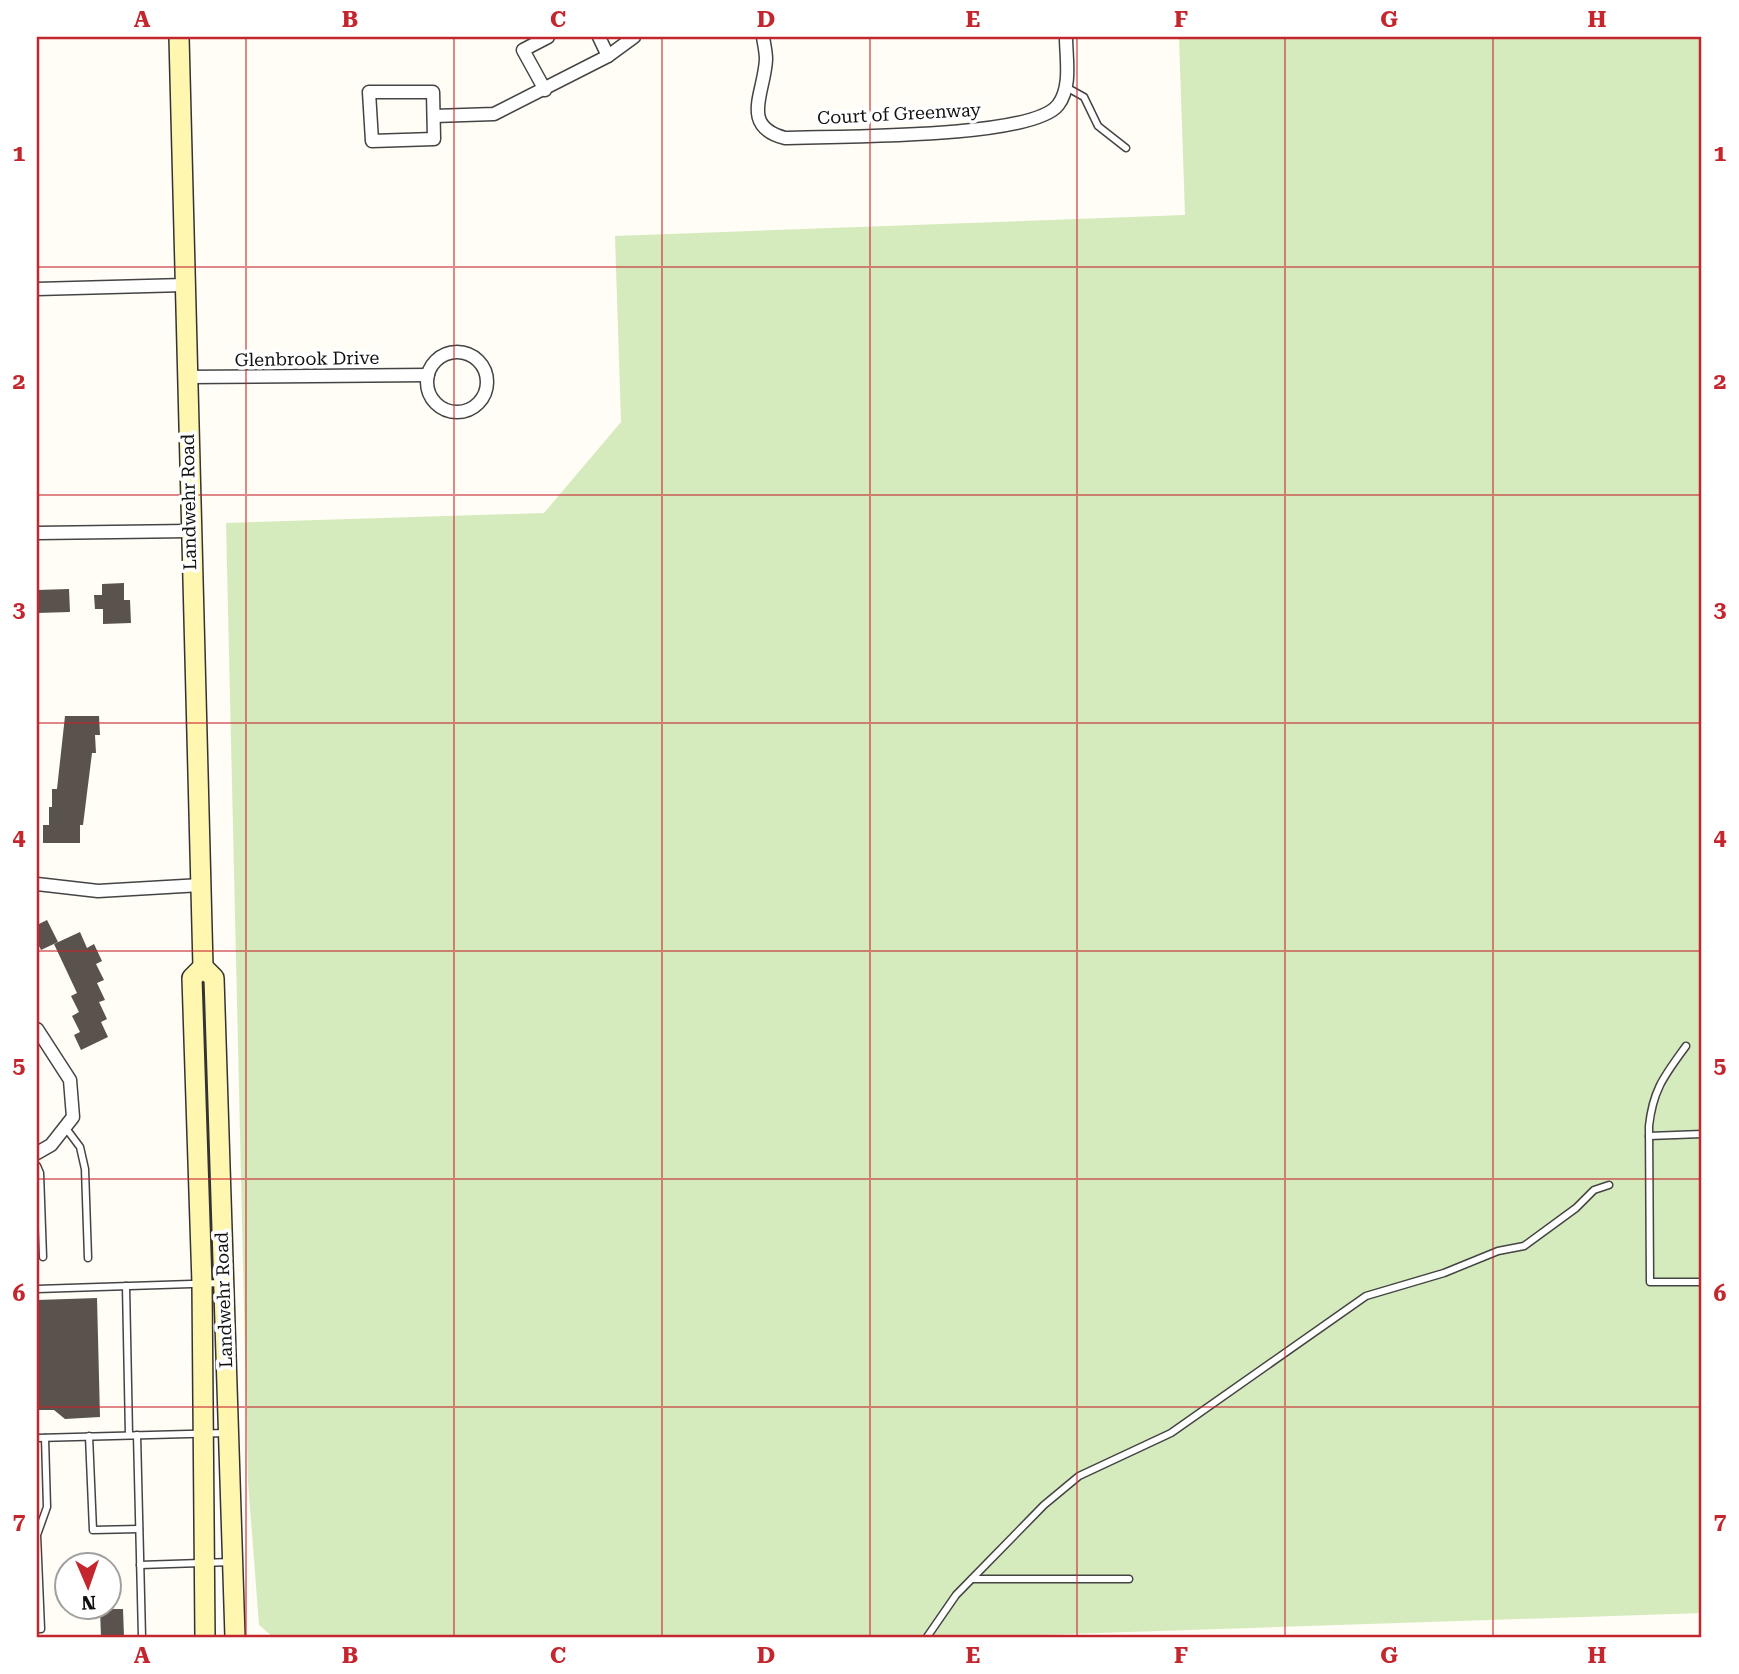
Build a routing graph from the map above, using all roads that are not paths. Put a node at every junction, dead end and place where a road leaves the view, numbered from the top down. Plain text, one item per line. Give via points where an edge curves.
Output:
1 (179, 37) edge
2 (548, 37) edge
3 (599, 37) edge
4 (634, 37) edge
5 (764, 37) edge
6 (1066, 37) edge
7 (608, 56) junction
8 (1066, 87) junction
9 (545, 90) junction
10 (434, 116) junction
11 (1126, 148) dead end
12 (184, 285) junction
13 (37, 289) edge
14 (428, 375) junction
15 (186, 377) junction
16 (190, 531) junction
17 (37, 533) edge
18 (37, 884) edge
19 (201, 885) junction
20 (203, 967) junction
21 (37, 1029) edge
22 (1686, 1046) dead end
23 (65, 1127) junction
24 (1702, 1134) edge
25 (1649, 1136) junction
26 (37, 1153) edge
27 (37, 1166) edge
28 (1609, 1185) dead end
29 (43, 1257) dead end
30 (88, 1258) dead end
31 (1702, 1282) edge
32 (223, 1283) junction
33 (202, 1284) junction
34 (126, 1286) junction
35 (37, 1289) edge
36 (228, 1432) junction
37 (202, 1433) junction
38 (133, 1435) junction
39 (89, 1436) junction
40 (37, 1438) edge
41 (45, 1438) junction
42 (37, 1487) edge
43 (46, 1487) junction
44 (139, 1529) junction
45 (37, 1535) edge
46 (232, 1562) junction
47 (203, 1563) junction
48 (140, 1565) junction
49 (972, 1579) junction
50 (1129, 1579) dead end
51 (37, 1629) edge
52 (142, 1637) edge
53 (205, 1637) edge
54 (235, 1637) edge
55 (927, 1637) edge

1 - 12 main road, Landwehr Road
2 - 9 street via 523,50
3 - 7 street
4 - 7 street
5 - 8 street, Court of Greenway via 766,58 757,107 760,122 769,134 785,138 972,130 1028,122 1058,105
6 - 8 street
7 - 9 street
8 - 11 lane via 1084,97 1098,126
9 - 10 street via 494,114
10 - 10 street via 433,92 369,92 372,141 434,139
12 - 13 street
12 - 15 main road, Landwehr Road
14 - 14 street via 430,394 443,408 453,411 480,402 488,384 483,365 457,352 438,358
14 - 15 street, Glenbrook Drive
15 - 16 main road, Landwehr Road
16 - 17 street
16 - 19 main road, Landwehr Road
18 - 19 street via 98,891
19 - 20 main road, Landwehr Road
20 - 32 main road, Landwehr Road via 214,978
20 - 33 main road, Landwehr Road via 192,978
21 - 23 street via 70,1080 73,1117
22 - 25 lane via 1655,1092
23 - 26 street via 51,1145
23 - 30 lane via 80,1147 85,1169
24 - 25 lane
25 - 31 lane via 1650,1282
27 - 29 lane
28 - 49 lane via 1594,1190 1524,1246 1366,1296 1171,1433 1079,1476
32 - 33 lane
32 - 36 main road, Landwehr Road
33 - 34 lane
33 - 37 main road, Landwehr Road
34 - 35 lane
34 - 38 lane
36 - 37 lane
36 - 46 main road, Landwehr Road
37 - 38 lane
37 - 47 main road, Landwehr Road
38 - 39 lane
38 - 44 lane
39 - 41 lane
39 - 44 lane via 93,1530
40 - 41 lane
41 - 43 lane
42 - 43 lane
43 - 45 lane via 47,1507
44 - 48 lane
45 - 51 lane via 41,1629
46 - 47 lane
46 - 54 main road, Landwehr Road
47 - 48 lane
47 - 53 main road, Landwehr Road
48 - 52 lane
49 - 50 lane
49 - 55 lane

